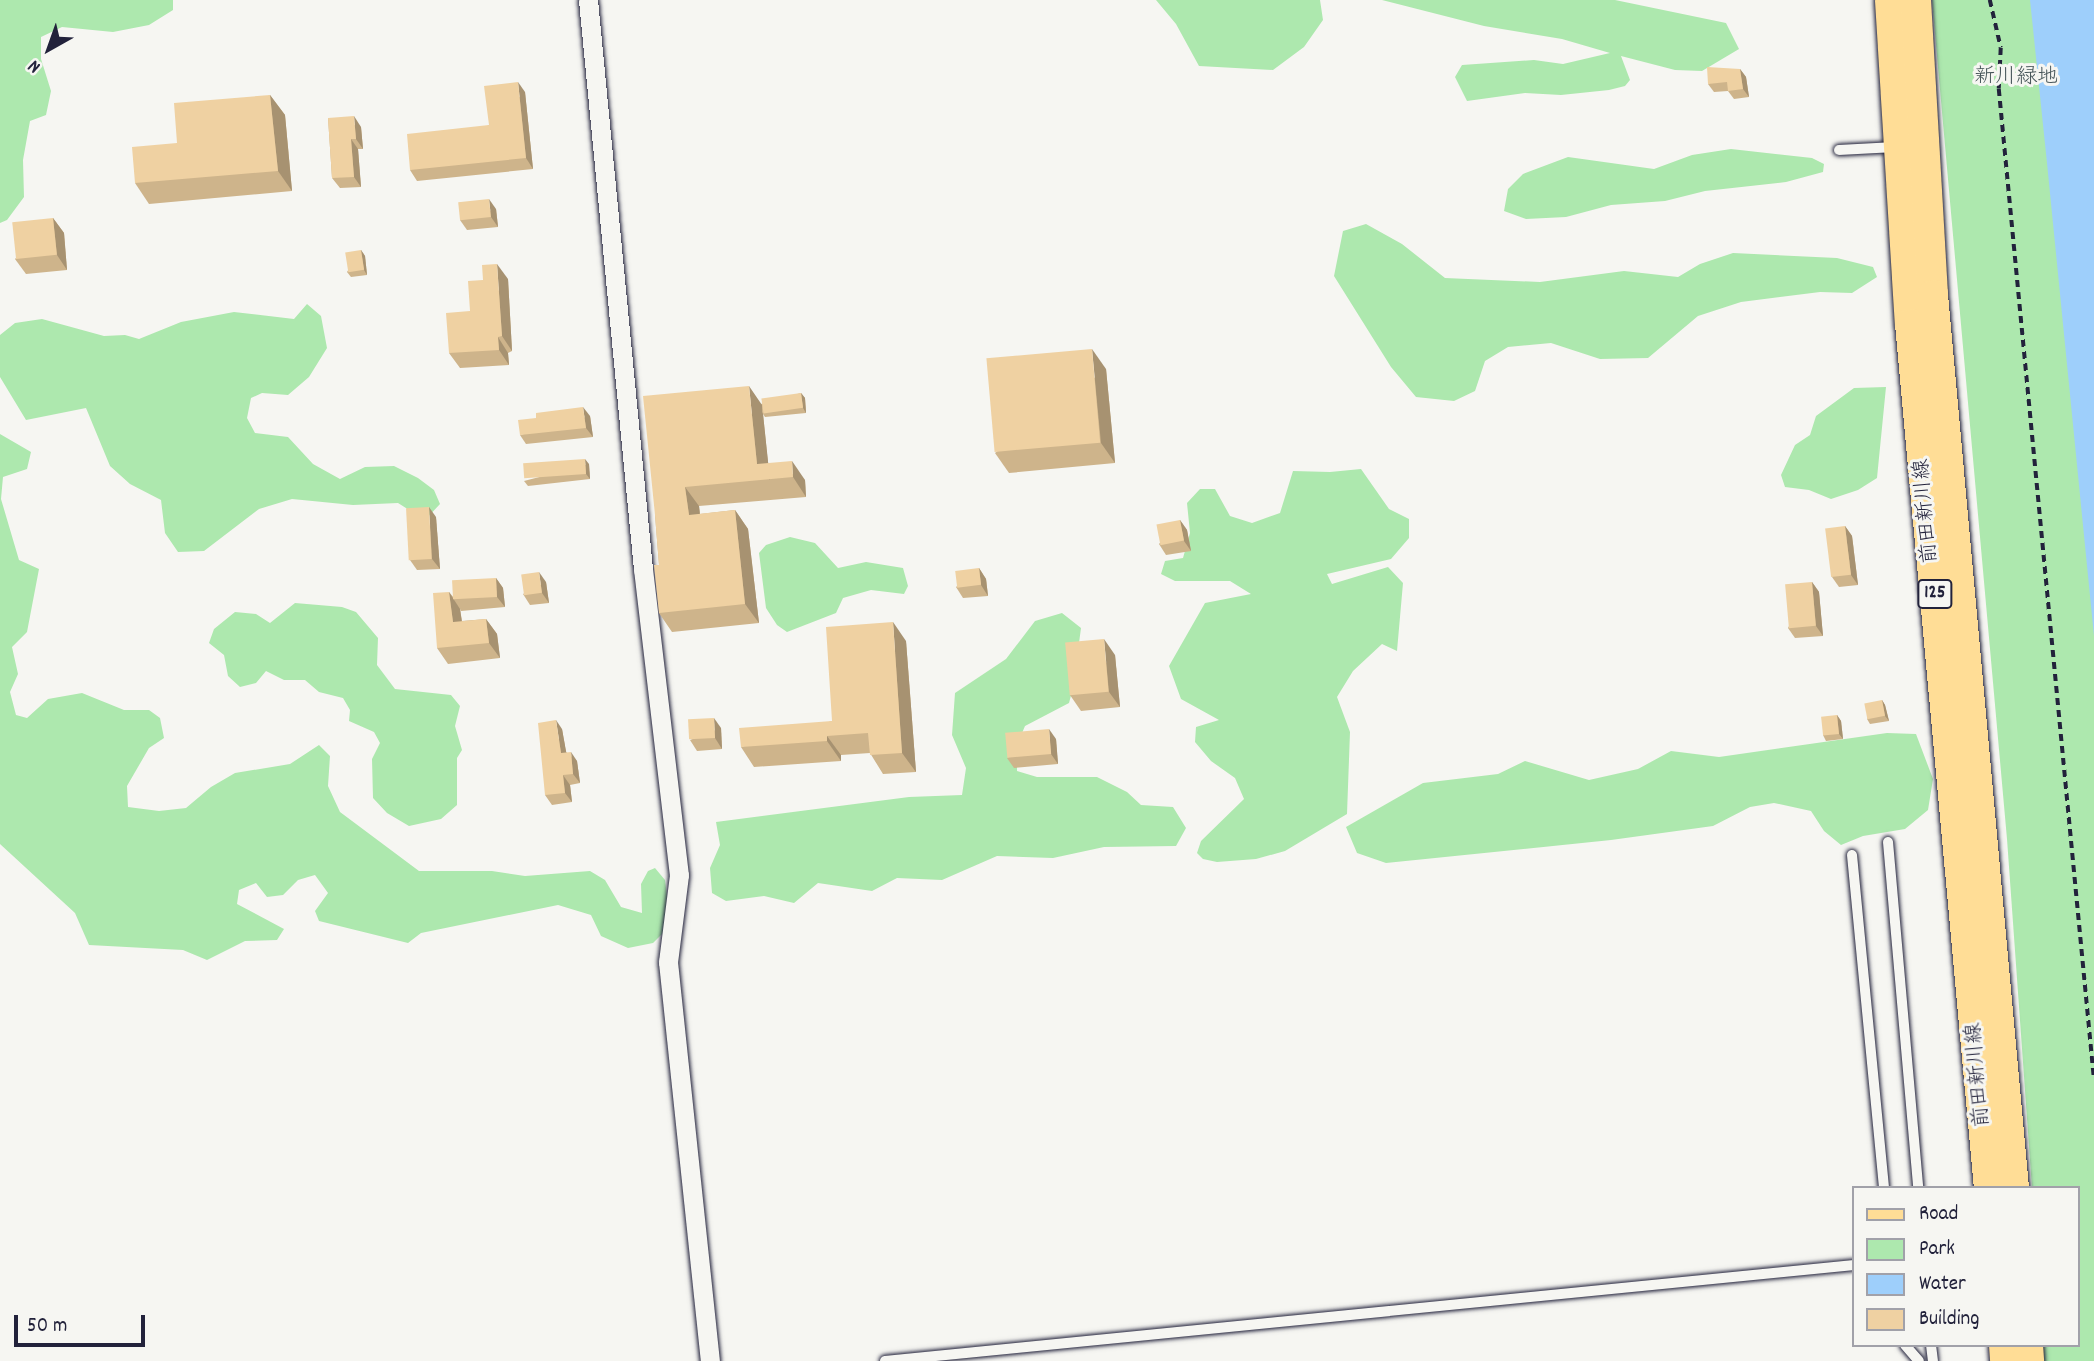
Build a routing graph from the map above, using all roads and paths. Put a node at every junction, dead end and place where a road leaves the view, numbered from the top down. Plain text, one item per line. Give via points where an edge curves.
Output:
1 (588, 0) edge
2 (1890, 0) edge
3 (1916, 0) edge
4 (1990, 0) edge
5 (1899, 147) junction
6 (1839, 150) dead end
7 (1888, 842) dead end
8 (1852, 855) dead end
9 (2094, 1077) edge
10 (1884, 1186) edge
11 (1918, 1186) edge
12 (1989, 1186) edge
13 (2014, 1186) edge
14 (1853, 1265) edge
15 (1907, 1347) edge
16 (710, 1361) edge
17 (885, 1361) edge
18 (1919, 1361) edge

1 - 16 street via 643,569 679,875 668,962
2 - 5 main road, 前田新川線 / 125
3 - 13 main road, 前田新川線 / 125 via 1933,295
4 - 9 path via 2001,48 1998,89
5 - 6 lane
5 - 12 main road, 前田新川線 / 125 via 1910,324
7 - 11 lane
8 - 10 lane
14 - 17 lane
15 - 18 lane

